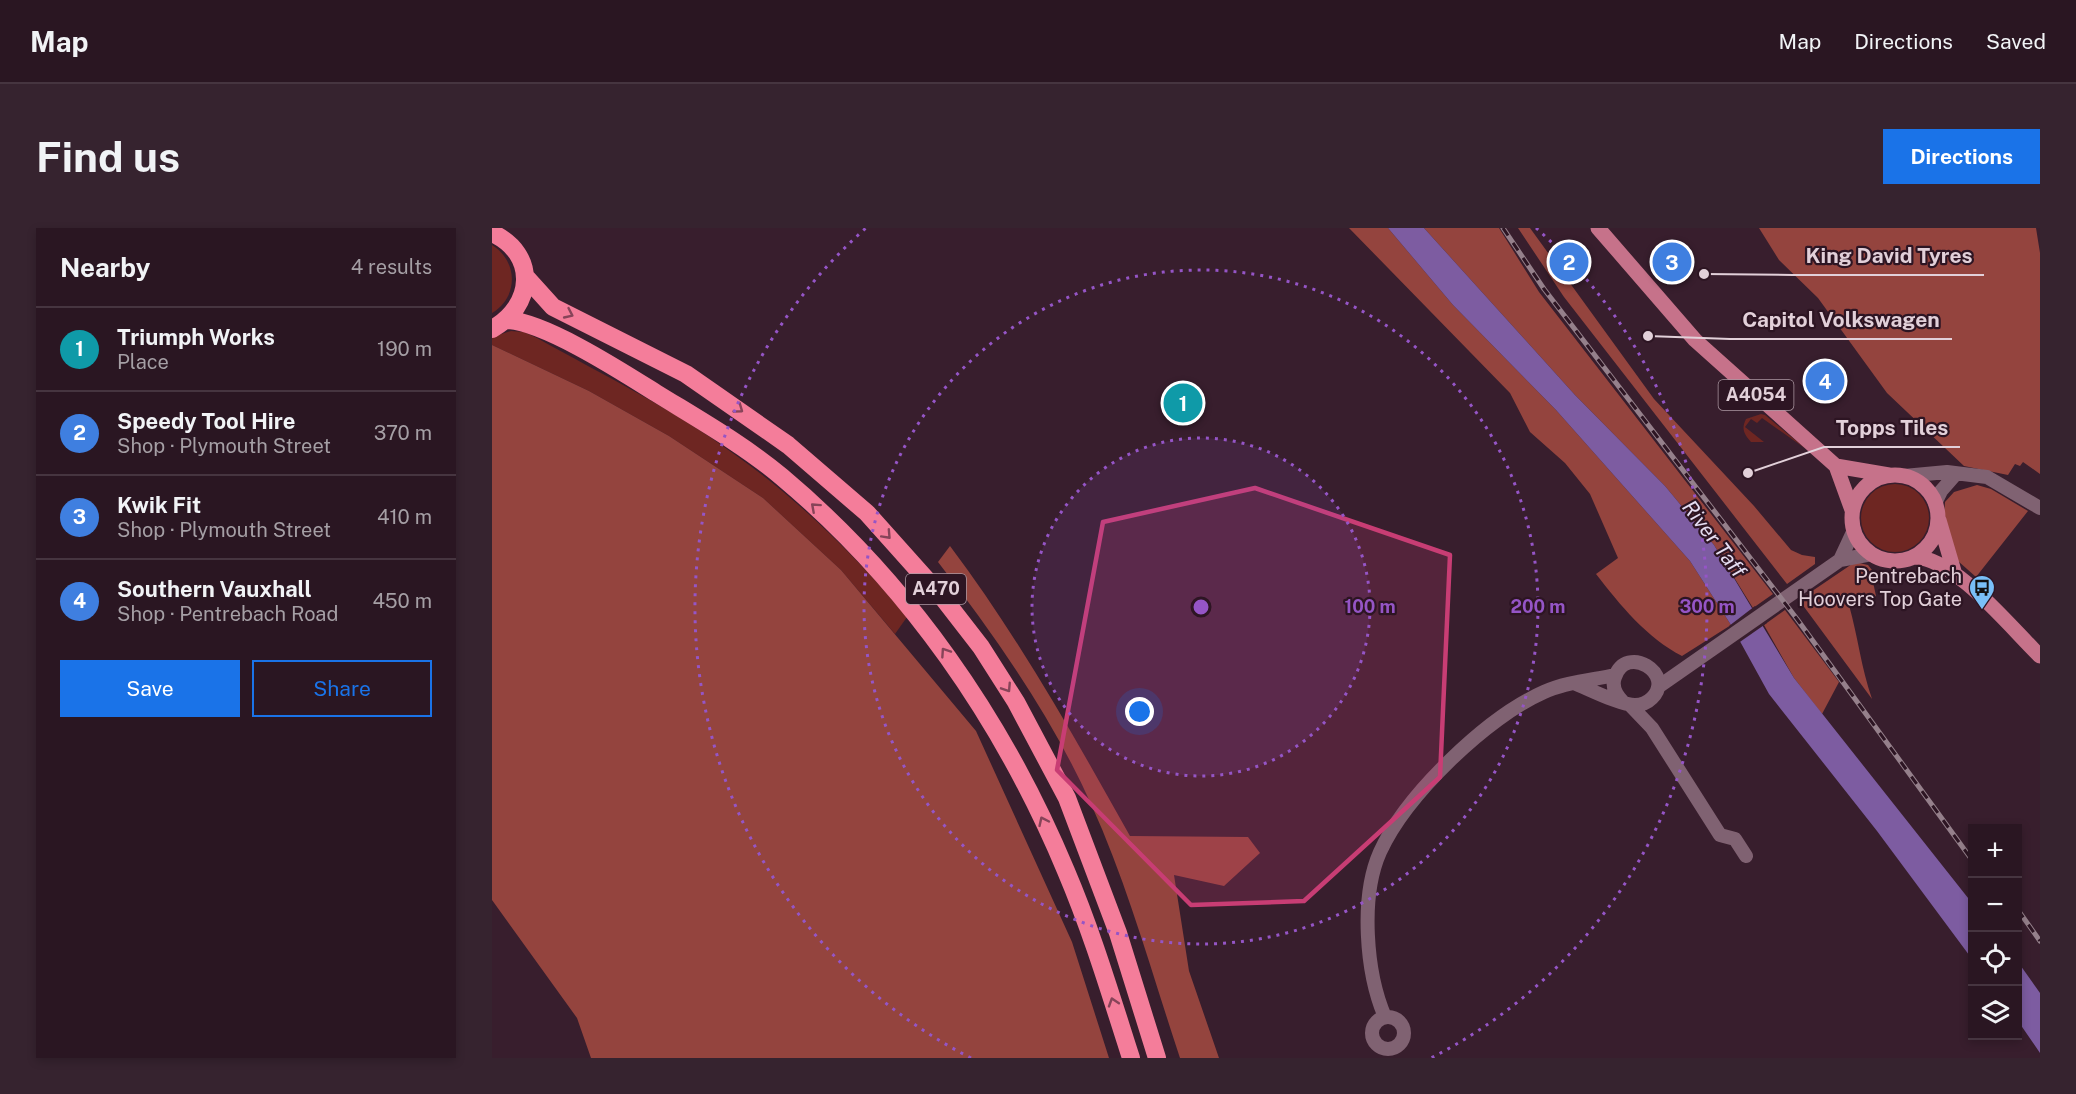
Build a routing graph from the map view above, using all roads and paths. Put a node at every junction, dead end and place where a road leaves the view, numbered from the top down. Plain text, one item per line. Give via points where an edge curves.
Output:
1 (1598, 228) edge
2 (492, 233) edge
3 (525, 276) junction
4 (499, 325) edge
5 (1836, 466) junction
6 (1898, 475) junction
7 (1955, 475) junction
8 (2040, 508) edge
9 (1852, 510) junction
10 (1937, 510) junction
11 (1854, 530) junction
12 (1872, 554) junction
13 (1915, 557) junction
14 (1840, 560) junction
15 (1954, 571) junction
16 (2040, 657) edge
17 (1652, 668) junction
18 (1687, 668) junction
19 (1615, 675) junction
20 (1574, 684) junction
21 (1657, 690) junction
22 (1626, 703) junction
23 (1652, 728) junction
24 (1746, 856) dead end
25 (1385, 1017) junction
26 (1396, 1053) edge
27 (1131, 1058) edge
28 (1157, 1058) edge

1 - 5 main road, A4054 via 1678,323
2 - 3 highway via 513,248
3 - 4 highway via 518,307
3 -> 28 highway, A470 via 553,307 686,374 788,445 867,513 943,598 1016,702 1067,798 1118,933
27 -> 4 highway, A470 via 1089,929 1037,809 981,705 899,593 781,476 706,423 536,326
5 - 6 main road
5 - 9 main road, A4054
6 - 7 street
6 - 9 main road via 1866,486
6 - 10 main road via 1927,489
7 - 8 street via 1987,477
7 - 10 street via 1941,491
9 - 11 main road
10 - 13 main road via 1933,537
10 - 15 main road
11 - 12 main road
11 - 14 street
12 - 13 main road via 1892,561
12 - 14 street
13 - 15 main road via 1929,558
14 - 18 street
15 - 16 main road
17 - 18 street
17 - 19 street via 1633,661
17 - 21 street
18 - 21 street
19 - 20 street
19 - 22 street via 1614,690
20 - 22 street
20 - 25 street via 1546,691 1490,726 1427,786 1393,830 1380,854 1368,923 1370,967
21 - 22 street via 1644,704
21 - 23 street
22 - 23 street
23 - 24 street via 1720,835 1735,839
25 - 26 street via 1396,1018 1404,1030
25 - 26 street via 1376,1022 1372,1038 1379,1046

